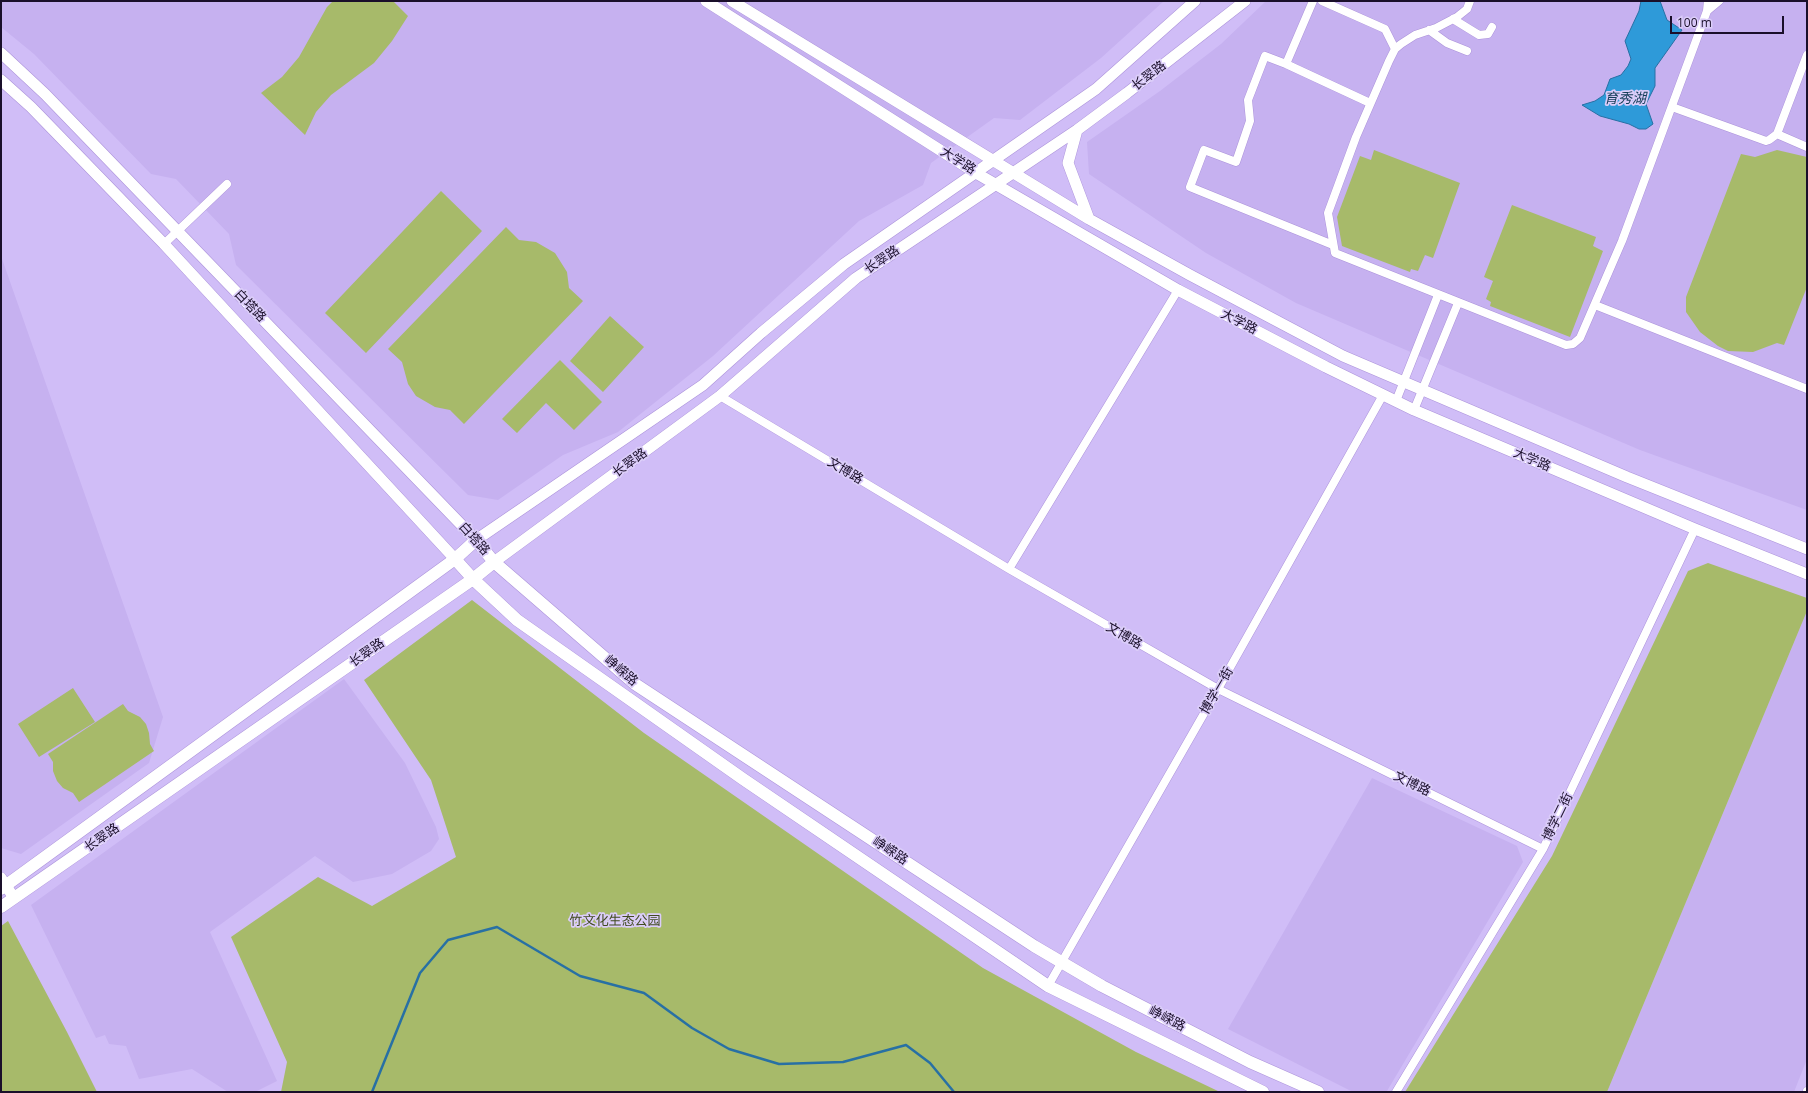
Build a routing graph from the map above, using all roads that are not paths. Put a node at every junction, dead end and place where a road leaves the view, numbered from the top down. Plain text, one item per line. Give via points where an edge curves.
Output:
1 (706, 1) edge
2 (732, 1) edge
3 (1195, 1) edge
4 (1245, 1) edge
5 (1313, 1) edge
6 (1322, 1) edge
7 (1470, 1) edge
8 (1708, 1) edge
9 (1719, 1) edge
10 (1707, 11) junction
11 (1452, 19) junction
12 (1492, 27) dead end
13 (1429, 30) junction
14 (1396, 49) junction
15 (1467, 51) dead end
16 (1, 53) edge
17 (1807, 55) edge
18 (1286, 64) junction
19 (1, 80) edge
20 (1370, 103) junction
21 (1672, 107) junction
22 (1077, 130) junction
23 (1777, 134) junction
24 (1807, 148) edge
25 (992, 161) junction
26 (1012, 172) junction
27 (976, 173) junction
28 (227, 184) dead end
29 (994, 184) junction
30 (1089, 219) junction
31 (178, 231) junction
32 (164, 244) junction
33 (1334, 245) junction
34 (1178, 290) junction
35 (1438, 294) junction
36 (1458, 303) junction
37 (1595, 304) junction
38 (1404, 383) junction
39 (1807, 390) edge
40 (1422, 391) junction
41 (1383, 395) junction
42 (720, 396) junction
43 (1396, 401) junction
44 (1414, 410) junction
45 (1695, 529) junction
46 (476, 540) junction
47 (1807, 549) edge
48 (455, 559) junction
49 (494, 562) junction
50 (1010, 570) junction
51 (1807, 574) edge
52 (473, 579) junction
53 (1218, 689) junction
54 (1543, 849) junction
55 (2, 886) edge
56 (8, 903) edge
57 (1062, 961) junction
58 (1048, 986) junction
59 (1263, 1092) edge
60 (1318, 1092) edge
61 (1396, 1092) edge

1 - 27 main road, 大学路
2 - 25 main road, 大学路
3 - 25 main road, 长翠路 via 1096,89
4 - 22 main road, 长翠路
5 - 18 street
6 - 14 street via 1385,29
7 - 11 street via 1466,9
8 - 10 street
9 - 10 street
10 - 21 street
11 - 12 street via 1479,35 1488,34
11 - 13 street
13 - 14 street via 1415,35
13 - 15 street via 1447,43
14 - 20 street
16 - 31 main road, 白塔路 via 45,94
17 - 23 street
18 - 20 street
18 - 33 street via 1266,56 1248,100 1250,121 1236,162 1204,150 1190,187
19 - 32 main road, 白塔路 via 31,107
20 - 33 street via 1328,213
21 - 23 street via 1766,141
21 - 37 street via 1622,241
22 - 26 main road, 长翠路
22 - 30 main road via 1068,163
23 - 24 street
25 - 26 main road, 大学路
25 - 27 main road, 长翠路
26 - 29 main road, 长翠路
26 - 30 main road, 大学路
27 - 29 main road, 大学路
27 - 46 main road, 长翠路 via 844,264 761,333 704,385
28 - 31 street
29 - 34 main road, 大学路
29 - 42 main road, 长翠路 via 856,278
30 - 38 main road, 大学路 via 1343,356
31 - 32 street
31 - 46 main road, 白塔路
32 - 48 main road, 白塔路
33 - 35 street via 1335,254
34 - 41 main road, 大学路
34 - 50 street
35 - 36 street
35 - 38 street
36 - 37 street via 1566,345 1573,344 1580,338
36 - 40 street
37 - 39 street
38 - 40 main road, 大学路
38 - 43 street
40 - 44 street
40 - 47 main road, 大学路
41 - 43 main road, 大学路
41 - 53 street, 博学一街
42 - 49 main road, 长翠路
42 - 50 street, 文博路
43 - 44 main road, 大学路
44 - 45 main road, 大学路
45 - 51 main road, 大学路
45 - 54 street, 博学二街
46 - 48 main road, 长翠路
46 - 49 main road, 白塔路
48 - 52 main road, 白塔路
48 - 55 main road, 长翠路
49 - 52 main road, 长翠路
49 - 57 main road, 峥嵘路 via 635,684 1034,946
50 - 53 street, 文博路
52 - 56 main road, 长翠路
52 - 58 main road, 峥嵘路 via 517,620 743,779
53 - 54 street, 文博路
53 - 57 street, 博学一街
54 - 61 street, 博学二街
55 - 56 main road
57 - 58 street, 博学一街
57 - 60 main road, 峥嵘路 via 1102,986 1229,1051
58 - 59 main road, 峥嵘路

